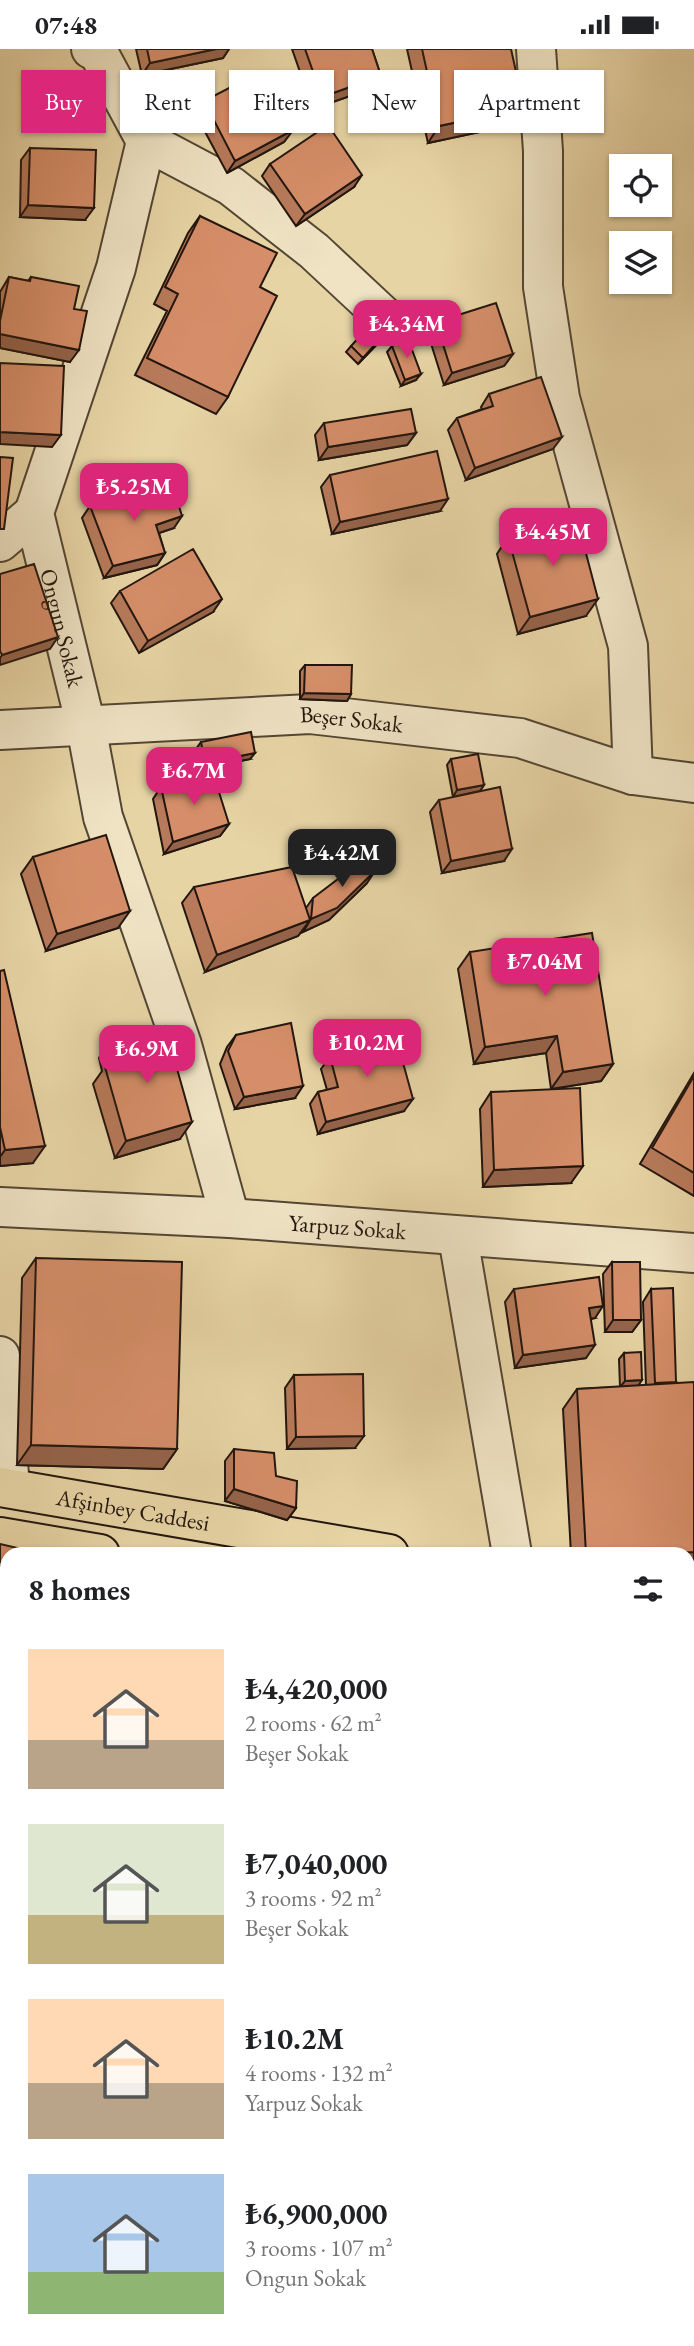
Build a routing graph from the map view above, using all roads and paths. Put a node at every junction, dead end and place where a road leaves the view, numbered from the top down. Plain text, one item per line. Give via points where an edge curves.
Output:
1 (91, 49) edge
2 (536, 49) edge
3 (146, 141) junction
4 (390, 322) dead end
5 (34, 513) junction
6 (0, 542) edge
7 (86, 726) junction
8 (0, 730) edge
9 (633, 775) junction
10 (694, 783) edge
11 (0, 1207) edge
12 (230, 1219) junction
13 (458, 1237) junction
14 (694, 1253) edge
15 (0, 1356) edge
16 (5, 1487) edge
17 (0, 1537) edge
18 (59, 1547) edge
19 (349, 1547) edge
20 (511, 1547) edge

1 - 3 street via 98,53
2 - 9 street via 543,151 543,287 560,398 628,646
3 - 4 street via 231,186 314,251
3 - 5 street via 116,268
5 - 6 street
5 - 7 street, Ongun Sokak
7 - 8 street, Beşer Sokak
7 - 9 street, Beşer Sokak via 310,713 520,738
7 - 12 street, Ongun Sokak via 103,817 182,1045
9 - 10 street, Beşer Sokak
11 - 12 street, Yarpuz Sokak
12 - 13 street, Yarpuz Sokak
13 - 14 street, Yarpuz Sokak
13 - 20 street
15 - 16 street
16 - 19 main road, Afşinbey Caddesi
17 - 18 main road

